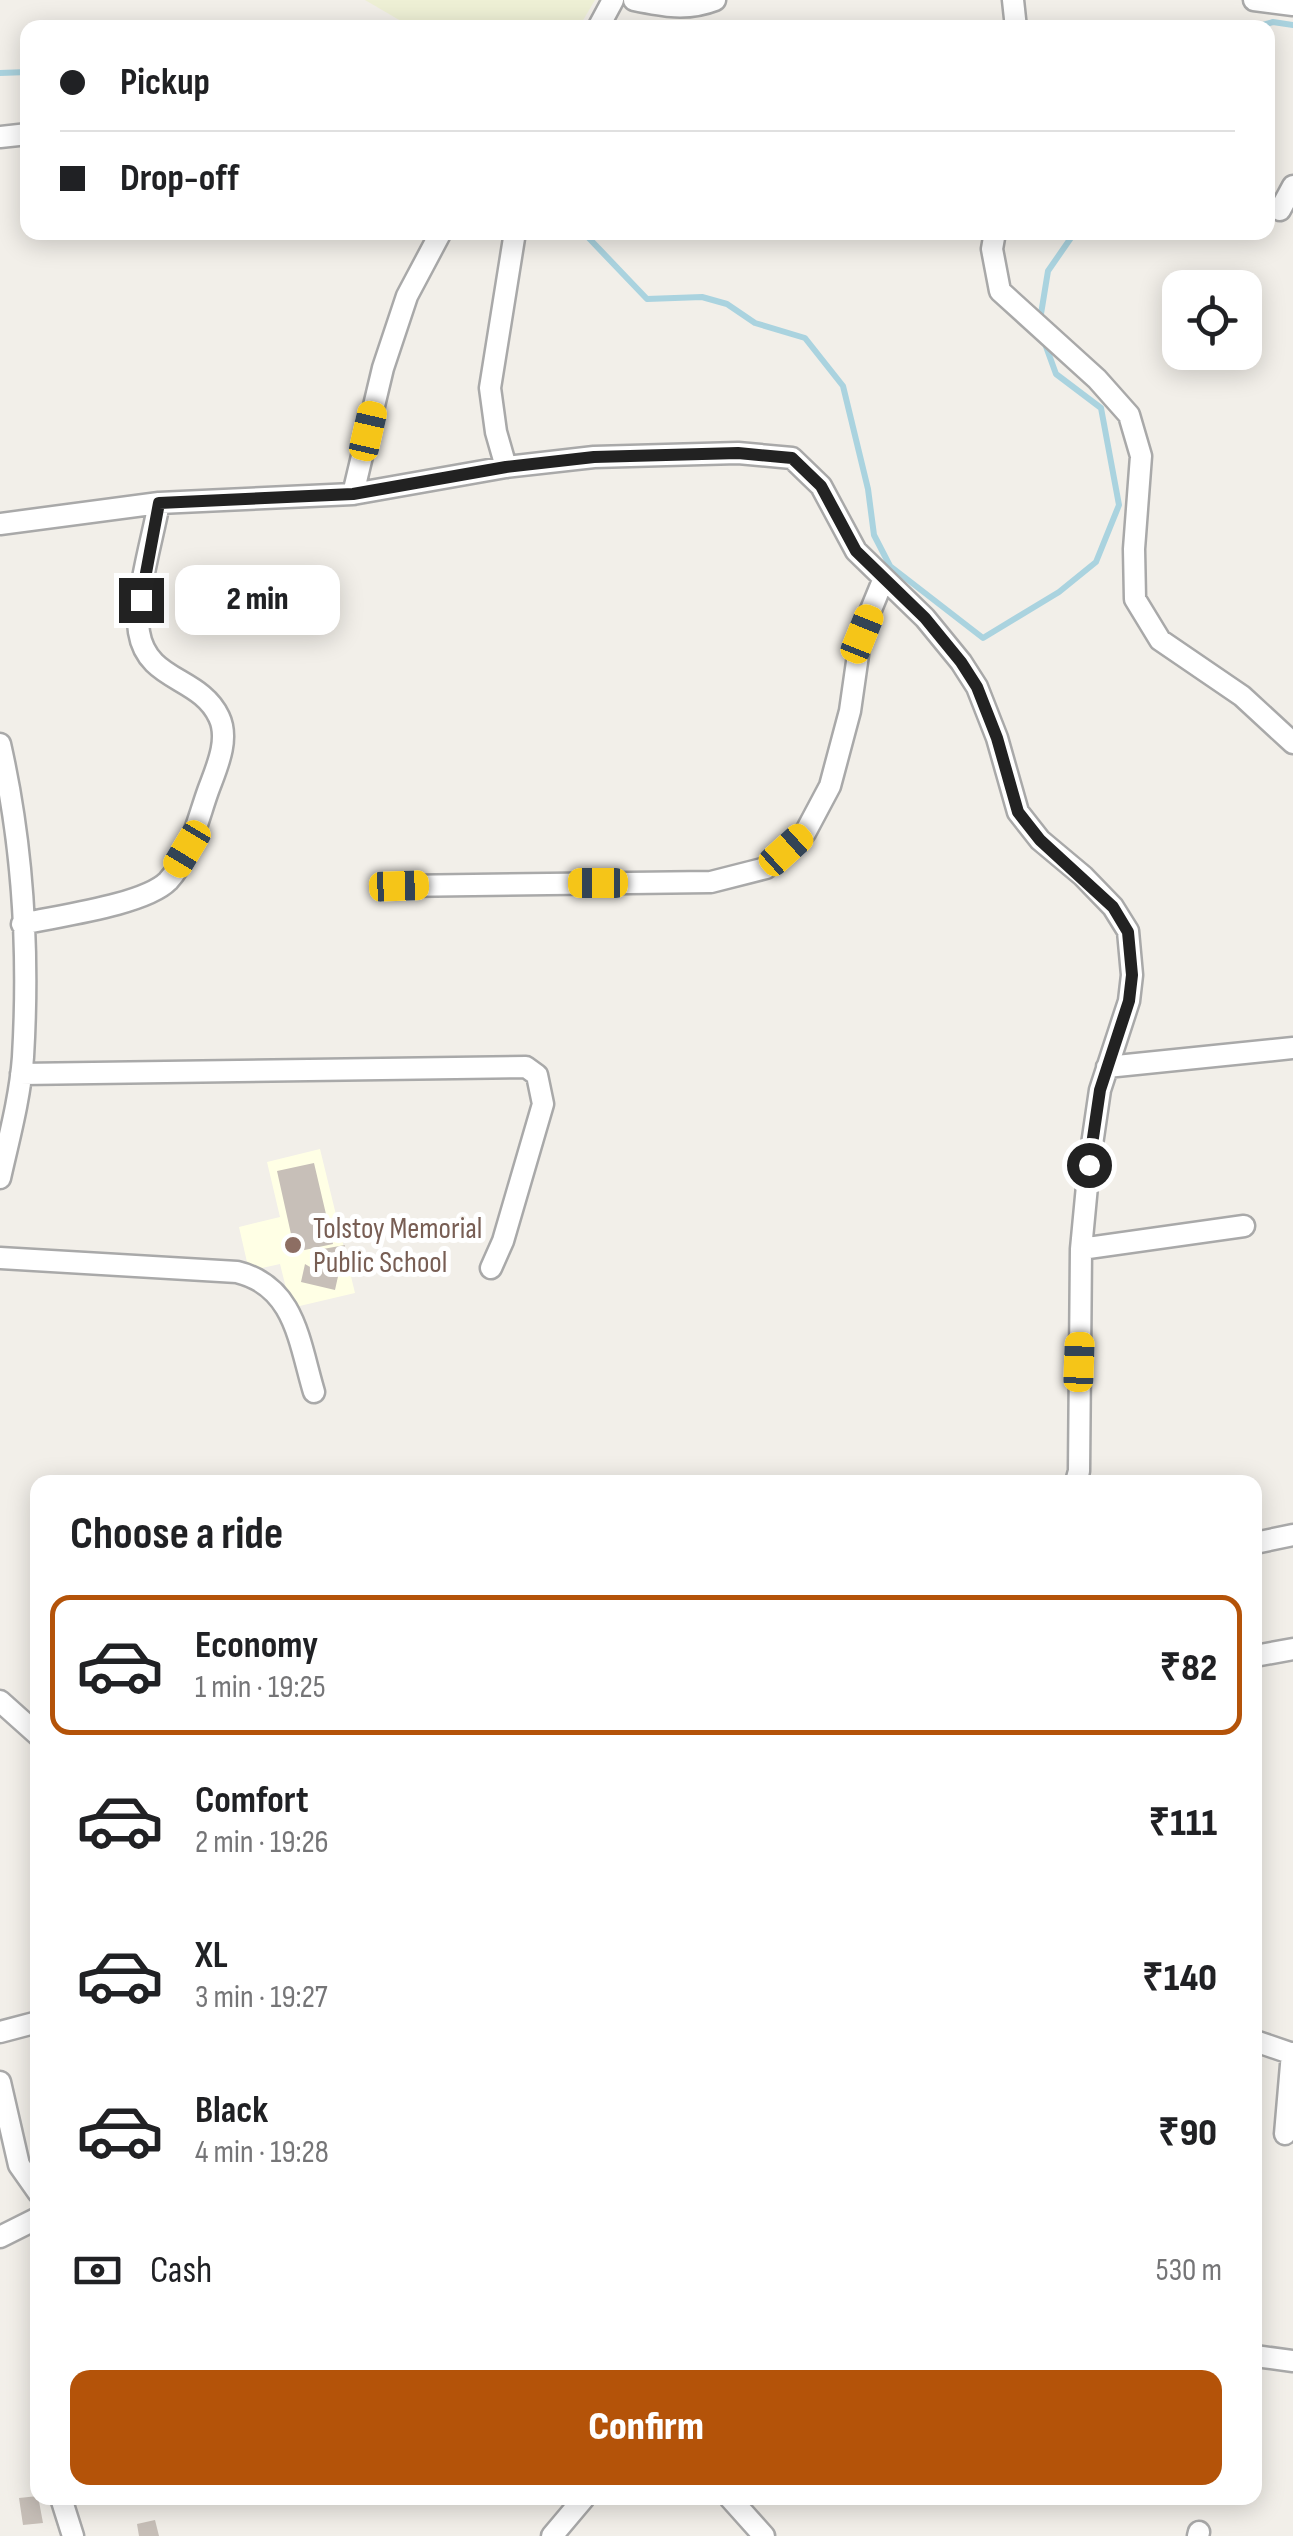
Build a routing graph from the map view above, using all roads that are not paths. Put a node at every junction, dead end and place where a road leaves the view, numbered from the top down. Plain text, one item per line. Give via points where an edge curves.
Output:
1 (634, 0) edge
2 (715, 0) edge
3 (1254, 0) edge
4 (1293, 5) edge
5 (1293, 186) edge
6 (1280, 210) dead end
7 (437, 240) edge
8 (514, 240) edge
9 (994, 240) edge
10 (506, 467) junction
11 (353, 494) junction
12 (159, 503) junction
13 (0, 524) edge
14 (884, 578) junction
15 (1293, 743) edge
16 (0, 744) edge
17 (6, 801) edge
18 (399, 886) dead end
19 (22, 924) junction
20 (1293, 1048) edge
21 (1107, 1067) junction
22 (20, 1074) junction
23 (0, 1178) edge
24 (1244, 1226) dead end
25 (1082, 1249) junction
26 (0, 1258) edge
27 (492, 1268) dead end
28 (314, 1392) dead end
29 (1076, 1475) edge
30 (1293, 1535) edge
31 (1262, 1542) edge
32 (1293, 1650) edge
33 (1262, 1655) edge
34 (3, 1708) edge
35 (30, 1730) edge
36 (30, 2024) edge
37 (0, 2032) edge
38 (1262, 2043) edge
39 (1292, 2054) edge
40 (0, 2082) edge
41 (1285, 2134) dead end
42 (30, 2181) edge
43 (30, 2222) edge
44 (0, 2237) edge
45 (1262, 2357) edge
46 (1293, 2362) edge
47 (62, 2505) edge
48 (574, 2505) edge
49 (736, 2505) edge
50 (73, 2536) edge
51 (552, 2536) edge
52 (764, 2536) edge

1 - 2 street via 696,7
3 - 4 street
5 - 6 street
7 - 11 street via 406,296
8 - 10 street via 490,388
9 - 15 street via 1000,291 1129,415 1141,456 1135,599 1160,640 1242,696
10 - 11 street
10 - 14 street via 594,457 792,458 821,486 856,551
11 - 12 street
12 - 13 street
12 - 19 street via 139,630 160,670 208,698 222,721 223,748 187,849 167,882 132,900
14 - 18 street via 862,634 830,786 805,833 766,868 711,882
14 - 21 street via 925,618 977,687 1018,812 1113,907 1128,932 1129,1001
16 - 17 street
17 - 19 street
19 - 22 street
20 - 21 street
21 - 25 street
22 - 23 street
22 - 27 street via 526,1067 537,1075 543,1104
24 - 25 street
25 - 29 street
26 - 28 street via 257,1276 284,1301
30 - 31 street
32 - 33 street
34 - 35 street
36 - 37 street
38 - 39 street
39 - 41 street
40 - 42 street via 19,2165
43 - 44 street
45 - 46 street
47 - 50 street
48 - 51 street
49 - 52 street

